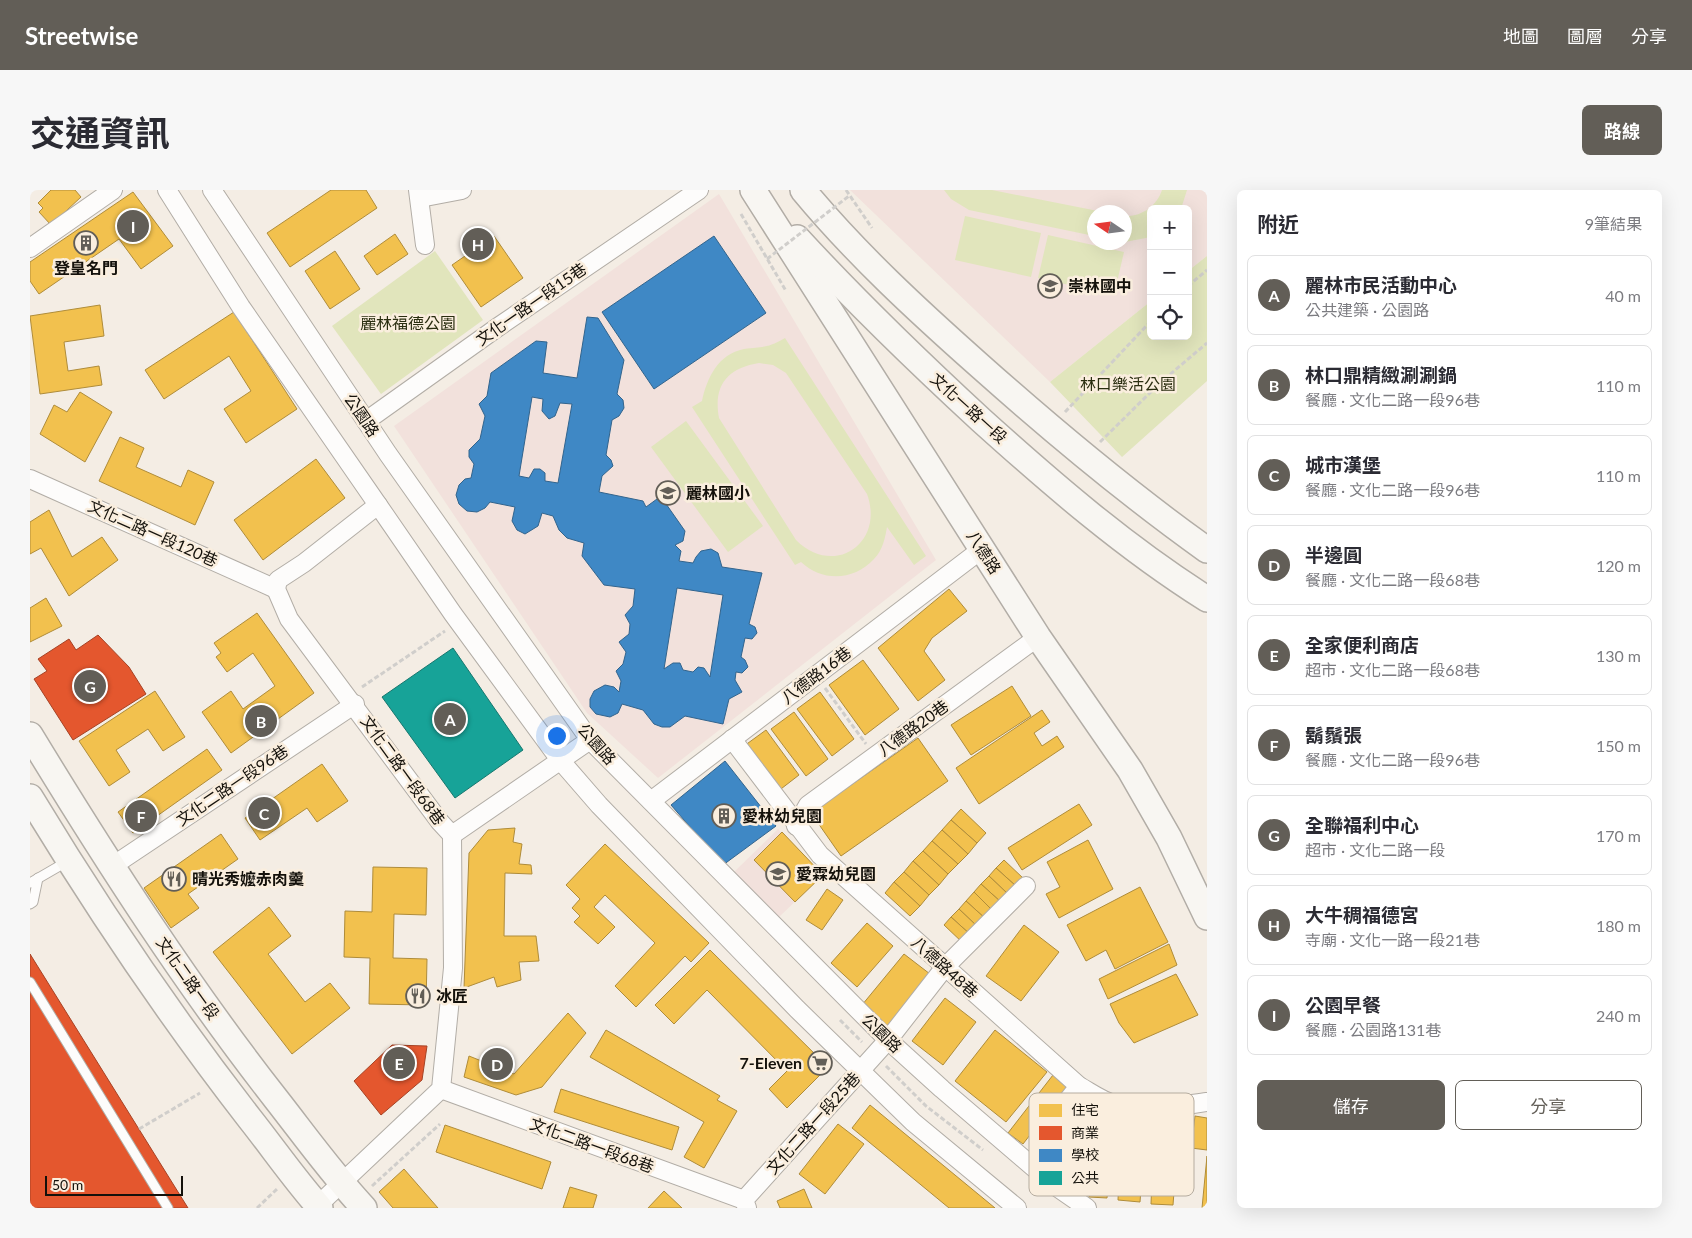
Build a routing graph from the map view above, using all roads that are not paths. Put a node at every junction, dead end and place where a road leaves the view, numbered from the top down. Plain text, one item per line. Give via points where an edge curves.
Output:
1 (113, 190) edge
2 (167, 190) edge
3 (212, 190) edge
4 (462, 190) edge
5 (699, 190) edge
6 (753, 190) edge
7 (803, 190) edge
8 (419, 194) edge
9 (425, 245) dead end
10 (30, 248) edge
11 (366, 421) junction
12 (30, 475) edge
13 (378, 505) junction
14 (982, 549) junction
15 (1207, 550) edge
16 (276, 589) junction
17 (1207, 599) edge
18 (1038, 637) junction
19 (354, 704) junction
20 (30, 735) edge
21 (732, 739) junction
22 (590, 740) junction
23 (560, 760) junction
24 (30, 797) edge
25 (651, 801) junction
26 (796, 826) junction
27 (452, 835) junction
28 (68, 861) junction
29 (111, 867) junction
30 (33, 880) edge
31 (1026, 886) dead end
32 (30, 904) edge
33 (1207, 917) edge
34 (945, 967) junction
35 (30, 982) edge
36 (888, 1040) junction
37 (860, 1070) junction
38 (1079, 1086) junction
39 (441, 1089) junction
40 (1073, 1093) edge
41 (1092, 1093) edge
42 (1207, 1102) edge
43 (1194, 1104) edge
44 (1029, 1164) edge
45 (340, 1182) junction
46 (1070, 1196) edge
47 (367, 1198) edge
48 (745, 1204) edge
49 (318, 1207) edge
50 (168, 1208) edge
51 (1017, 1208) edge
52 (1088, 1208) edge

1 - 10 street
2 - 13 street via 241,307
3 - 11 street, 公園路
4 - 8 street
5 - 11 street, 文化一路一段15巷
6 - 14 street, 八德路
6 - 17 street, 文化一路一段 via 847,293 1018,453 1131,548
7 - 15 street via 888,282 1051,428
8 - 9 street
11 - 22 street, 公園路
12 - 16 street, 文化二路一段120巷
13 - 16 street via 278,580
13 - 23 street
14 - 18 street, 八德路
14 - 21 street, 八德路16巷
16 - 19 street, 文化二路一段68巷 via 289,618
18 - 26 street, 八德路20巷 via 808,805
18 - 33 street, 八德路 via 1130,770 1169,838
19 - 27 street, 文化二路一段68巷
19 - 29 street, 文化二路一段96巷
20 - 29 street, 文化二路一段
21 - 25 street, 八德路16巷
21 - 26 street, 八德路48巷
22 - 23 street, 文化二路一段68巷
22 - 25 street, 公園路
23 - 27 street, 文化二路一段68巷
23 - 37 street via 663,872
24 - 28 street, 文化二路一段
25 - 36 street, 公園路
26 - 34 street, 八德路48巷 via 820,855
27 - 39 street, 文化二路一段68巷 via 453,968
28 - 30 lane
28 - 49 street, 文化二路一段 via 216,1076
29 - 45 street, 文化二路一段 via 235,1046
30 - 32 lane via 33,902
31 - 34 street, 文化二路一段25巷
34 - 36 street, 文化二路一段25巷
34 - 38 street, 八德路48巷
35 - 50 lane
36 - 37 street, 文化二路一段25巷
36 - 44 street, 公園路
37 - 48 street, 文化二路一段25巷
37 - 51 street via 913,1122
38 - 40 street
38 - 41 street, 八德路48巷
39 - 45 street
39 - 48 street, 文化二路一段68巷
42 - 43 street, 八德路48巷
45 - 47 street, 文化二路一段
45 - 49 street
46 - 52 street, 公園路

